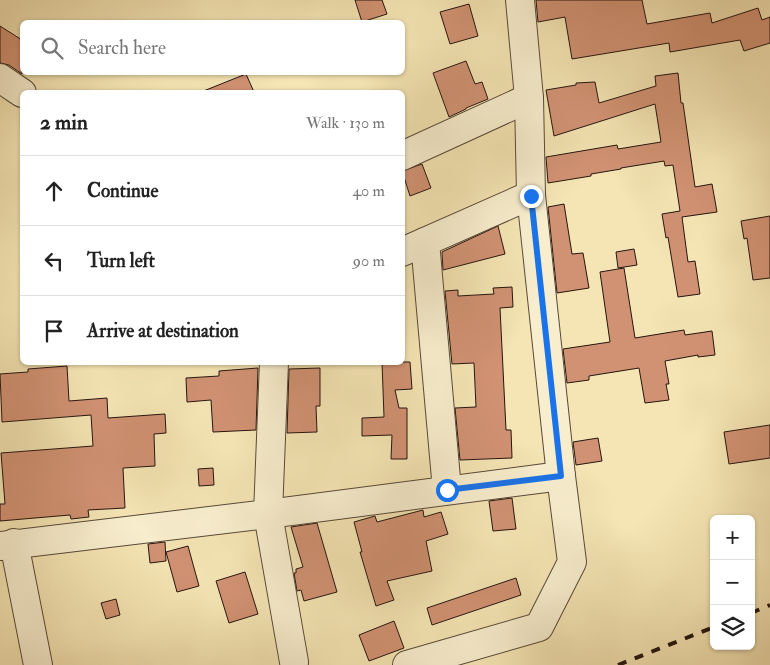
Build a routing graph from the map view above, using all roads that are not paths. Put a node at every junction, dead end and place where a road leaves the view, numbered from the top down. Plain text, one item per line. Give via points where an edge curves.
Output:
1 (520, 0) edge
2 (0, 78) edge
3 (20, 93) edge
4 (529, 98) junction
5 (405, 155) edge
6 (531, 196) junction
7 (414, 247) edge
8 (274, 365) edge
9 (561, 476) junction
10 (447, 490) junction
11 (268, 514) junction
12 (7, 544) edge
13 (296, 664) edge
14 (38, 665) edge
15 (407, 665) edge

1 - 4 street
2 - 3 street
4 - 5 street
4 - 6 street
6 - 7 street
6 - 9 street
7 - 10 street
8 - 11 street
9 - 10 street
9 - 15 street via 572,562 539,627
10 - 11 street
11 - 12 street
11 - 13 street
12 - 14 street

